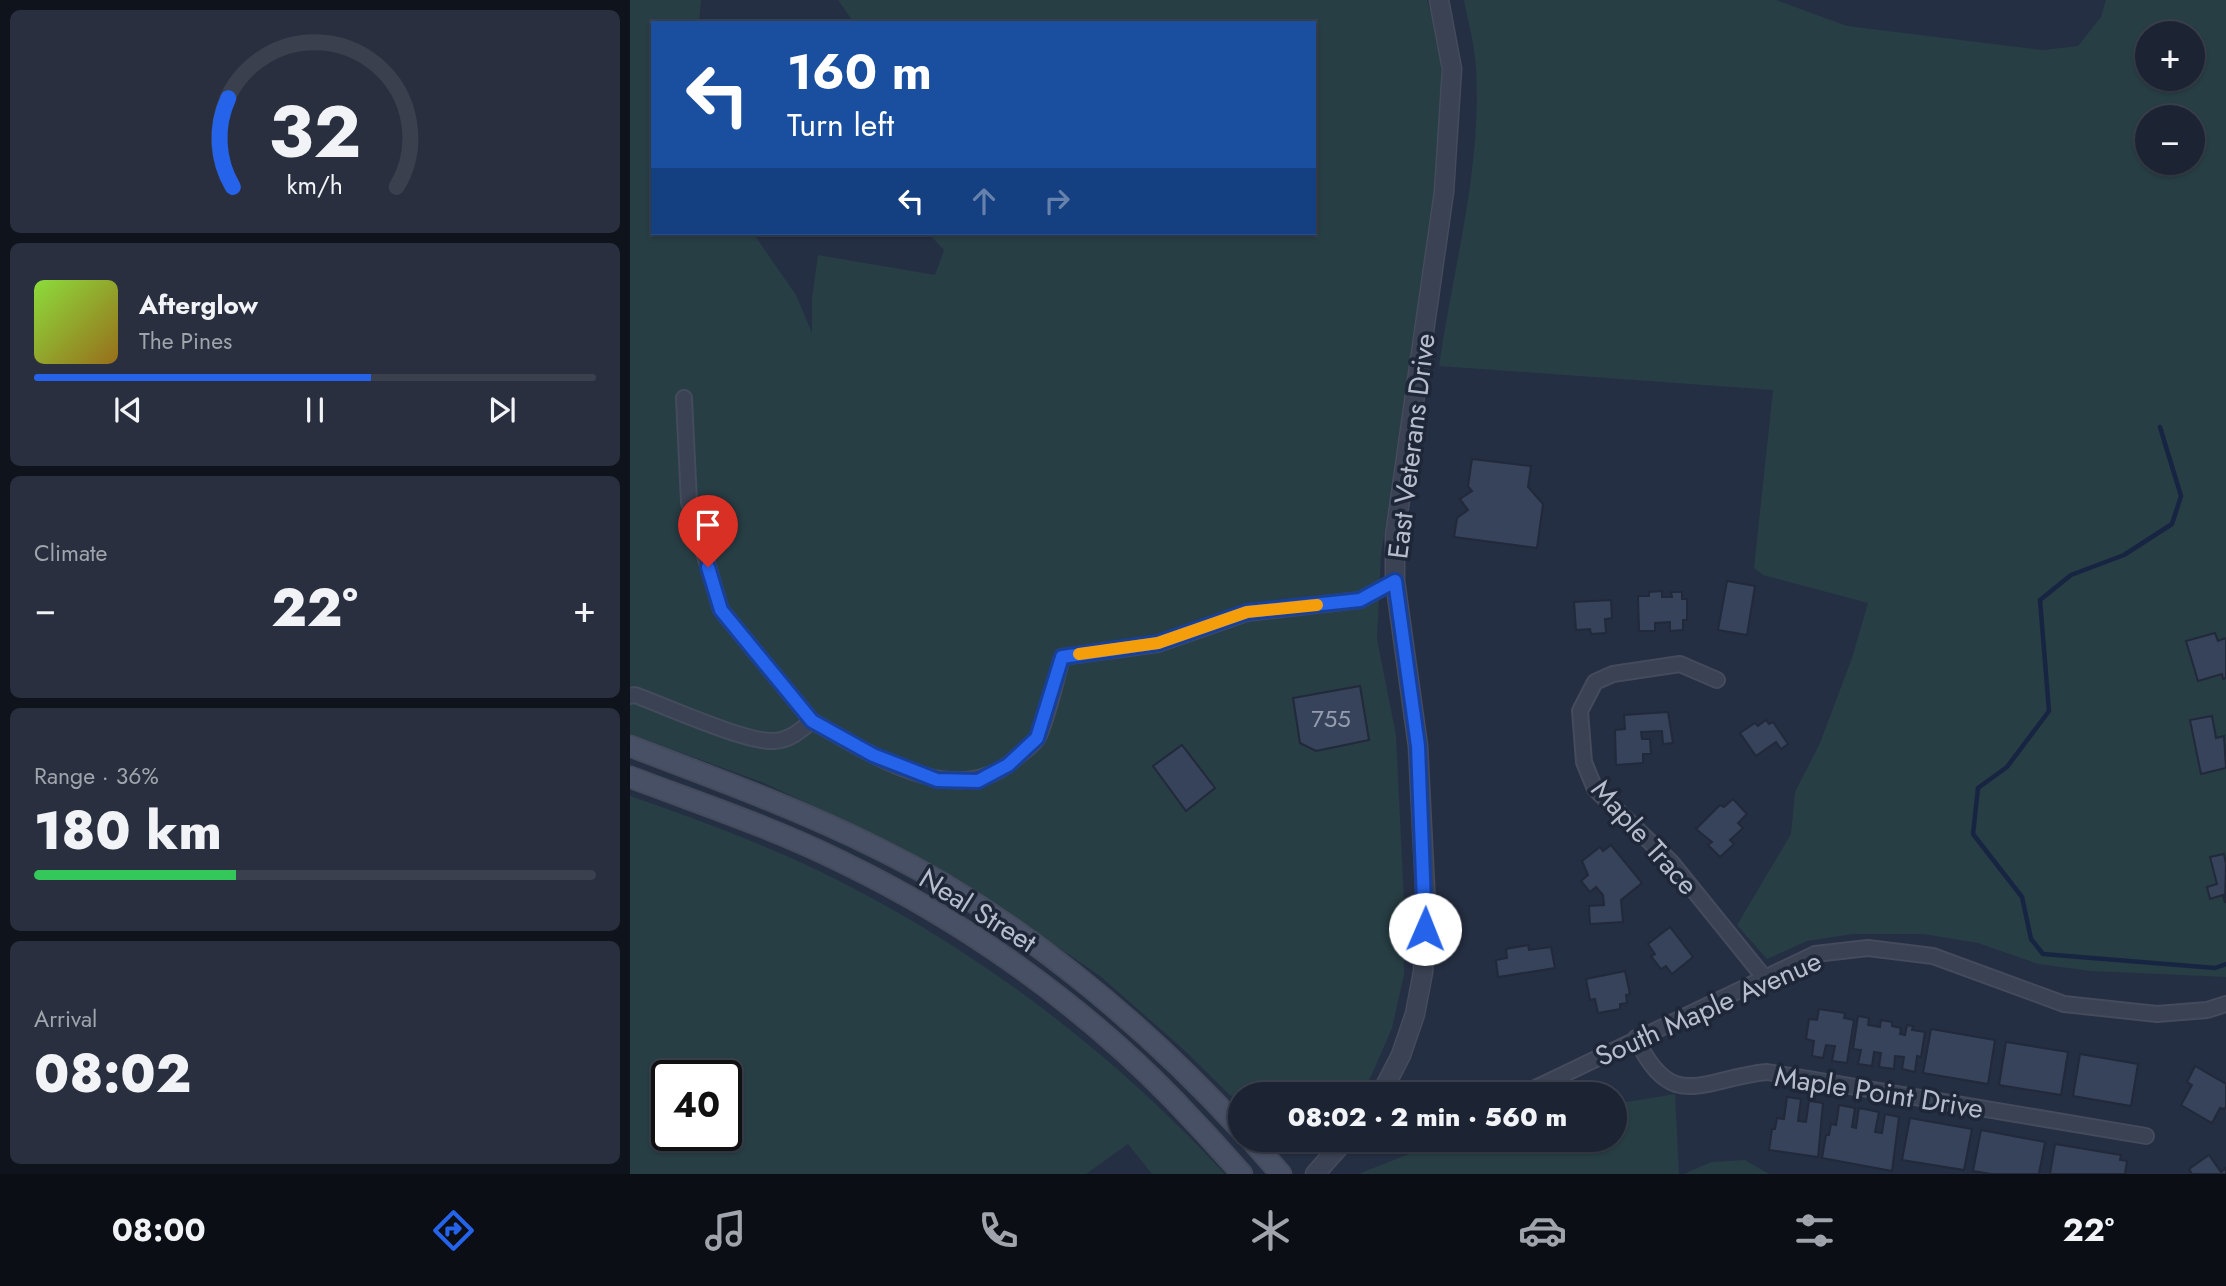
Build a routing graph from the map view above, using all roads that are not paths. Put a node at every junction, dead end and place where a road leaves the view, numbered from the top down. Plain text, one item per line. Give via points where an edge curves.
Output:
1 (1438, 0) edge
2 (684, 398) dead end
3 (1395, 581) junction
4 (1717, 680) dead end
5 (630, 696) edge
6 (812, 721) junction
7 (630, 746) edge
8 (630, 777) edge
9 (1763, 976) junction
10 (2226, 1004) edge
11 (1636, 1038) junction
12 (1387, 1082) edge
13 (1547, 1082) edge
14 (1228, 1117) edge
15 (2146, 1136) dead end
16 (1262, 1152) edge
17 (1334, 1152) edge
18 (1242, 1174) edge
19 (1282, 1174) edge
20 (1315, 1174) edge

1 - 3 street, East Veterans Drive via 1452,69 1444,192 1395,535
2 - 6 street via 690,502 721,610
3 - 6 street via 1360,600 1247,612 1158,643 1062,657 1037,738 1008,765 978,781 937,780 873,755
3 - 12 street, East Veterans Drive via 1418,746 1426,907 1423,972 1415,1014
4 - 9 street, Maple Trace via 1680,664 1613,674 1595,682 1580,711 1584,762 1595,789 1671,862
5 - 6 street via 772,741 792,737
7 - 14 main road, Neal Street via 806,814 955,891 1119,1011
8 - 18 main road, Neal Street via 844,863 1023,970 1114,1044
9 - 10 street, South Maple Avenue via 1815,954 1868,948 1933,956 2063,1004 2157,1014
9 - 11 street, South Maple Avenue
11 - 13 street, South Maple Avenue
11 - 15 street, Maple Point Drive via 1659,1076 1678,1085 1698,1087 1767,1072
16 - 19 main road
17 - 20 street

